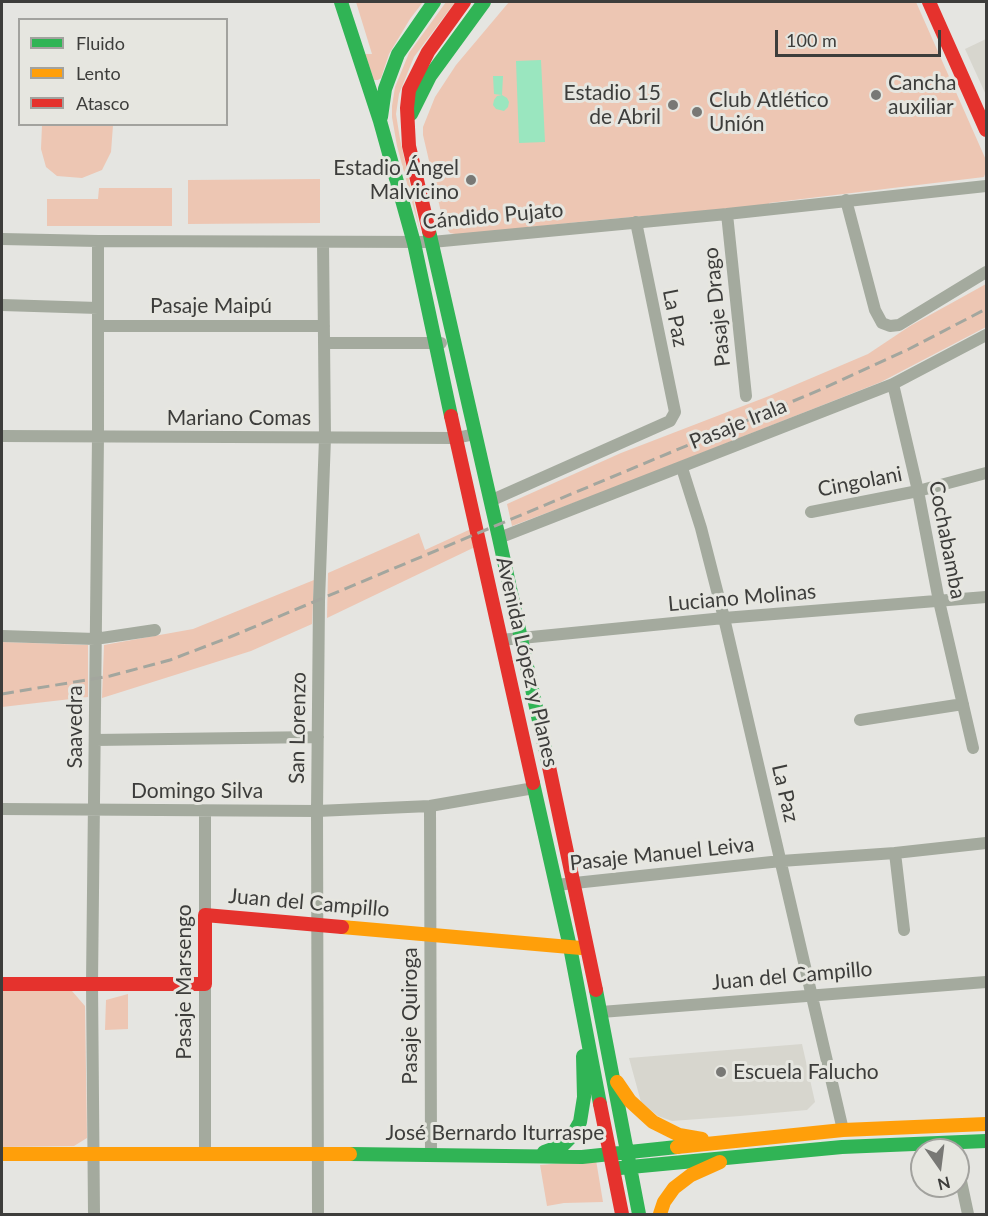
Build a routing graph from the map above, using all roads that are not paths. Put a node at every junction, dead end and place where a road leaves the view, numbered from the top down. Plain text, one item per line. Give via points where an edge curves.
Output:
1 (341, 2) edge
2 (434, 2) edge
3 (464, 2) edge
4 (484, 2) edge
5 (929, 2) edge
6 (380, 121) junction
7 (408, 123) junction
8 (987, 130) edge
9 (987, 186) edge
10 (846, 200) junction
11 (727, 214) junction
12 (636, 222) junction
13 (2, 238) edge
14 (98, 241) junction
15 (323, 242) junction
16 (432, 242) junction
17 (414, 243) junction
18 (987, 272) edge
19 (2, 305) edge
20 (98, 308) junction
21 (98, 326) junction
22 (324, 326) junction
23 (987, 335) edge
24 (454, 341) junction
25 (324, 343) junction
26 (436, 344) junction
27 (893, 384) junction
28 (746, 396) dead end
29 (670, 421) joint
30 (475, 434) junction
31 (2, 436) edge
32 (98, 436) junction
33 (325, 438) junction
34 (456, 438) junction
35 (682, 468) junction
36 (987, 473) edge
37 (918, 491) junction
38 (490, 501) junction
39 (811, 512) dead end
40 (499, 538) junction
41 (987, 597) edge
42 (939, 601) junction
43 (724, 618) junction
44 (155, 630) dead end
45 (2, 636) edge
46 (520, 638) junction
47 (95, 639) junction
48 (501, 640) junction
49 (963, 704) junction
50 (860, 720) dead end
51 (318, 737) junction
52 (95, 740) junction
53 (973, 748) dead end
54 (534, 788) junction
55 (430, 806) junction
56 (2, 809) edge
57 (94, 810) junction
58 (205, 811) junction
59 (317, 811) junction
60 (987, 843) edge
61 (895, 853) junction
62 (781, 861) junction
63 (573, 882) junction
64 (556, 885) junction
65 (205, 915) junction
66 (318, 926) junction
67 (904, 930) dead end
68 (429, 935) junction
69 (570, 947) junction
70 (588, 948) junction
71 (987, 982) edge
72 (92, 983) junction
73 (2, 984) edge
74 (205, 984) junction
75 (578, 985) junction
76 (812, 995) junction
77 (601, 1012) junction
78 (612, 1071) junction
79 (987, 1124) edge
80 (843, 1130) junction
81 (987, 1141) edge
82 (970, 1144) edge
83 (910, 1145) edge
84 (747, 1147) junction
85 (628, 1152) junction
86 (2, 1154) edge
87 (95, 1154) junction
88 (205, 1154) junction
89 (431, 1154) junction
90 (610, 1154) junction
91 (317, 1155) junction
92 (528, 1156) junction
93 (630, 1166) junction
94 (613, 1168) junction
95 (964, 1198) edge
96 (94, 1215) edge
97 (318, 1215) edge
98 (622, 1215) edge
99 (639, 1215) edge
100 (660, 1215) edge
101 (968, 1215) edge

1 - 6 main road, Avenida López y Planes
2 - 6 main road, Avenida López y Planes via 398,54 385,89
3 - 7 main road, Avenida López y Planes via 428,52 409,90
4 - 7 main road, Avenida López y Planes via 430,76
5 - 8 main road
6 - 17 main road, Avenida López y Planes
7 - 16 main road, Avenida López y Planes via 413,167
9 - 10 street, Cándido Pujato
10 - 11 street, Cándido Pujato
10 - 18 street via 875,310 882,323 899,325
11 - 12 street, Cándido Pujato
11 - 28 street, Pasaje Drago
12 - 16 street, Cándido Pujato
12 - 29 street, La Paz via 675,412
13 - 14 street, Cándido Pujato
14 - 15 street, Cándido Pujato
14 - 20 street, Saavedra
15 - 17 street, Cándido Pujato
15 - 22 street, San Lorenzo
16 - 17 street, Cándido Pujato
16 - 24 main road, Avenida López y Planes
17 - 26 main road, Avenida López y Planes
19 - 20 street
20 - 21 street, Saavedra
21 - 22 street, Pasaje Maipú
21 - 32 street, Saavedra
22 - 25 street, San Lorenzo
23 - 27 street, Pasaje Irala
24 - 26 street
24 - 30 main road, Avenida López y Planes
25 - 26 street
25 - 33 street, San Lorenzo
26 - 34 main road, Avenida López y Planes
27 - 35 street, Pasaje Irala
27 - 37 street, Cochabamba
29 - 38 street, Pasaje Irala
30 - 34 street, Mariano Comas
30 - 38 main road, Avenida López y Planes
31 - 32 street, Mariano Comas
32 - 33 street, Mariano Comas
32 - 47 street, Saavedra
33 - 34 street, Mariano Comas
33 - 51 street, San Lorenzo
34 - 48 main road, Avenida López y Planes
35 - 40 street, Pasaje Irala
35 - 43 street, La Paz
36 - 37 street, Cingolani
37 - 39 street, Cingolani
37 - 42 street, Cochabamba
38 - 40 main road, Avenida López y Planes
40 - 46 main road, Avenida López y Planes
41 - 42 street, Luciano Molinas
42 - 43 street, Luciano Molinas
42 - 49 street, Cochabamba
43 - 46 street, Luciano Molinas
43 - 62 street, La Paz
44 - 47 street
45 - 47 street
46 - 48 street, Luciano Molinas
46 - 63 main road, Avenida López y Planes
47 - 52 street, Saavedra
48 - 54 main road, Avenida López y Planes
49 - 50 street
49 - 53 street, Cochabamba
51 - 52 street
51 - 59 street, San Lorenzo
52 - 57 street, Saavedra
54 - 55 street, Domingo Silva
54 - 64 main road, Avenida López y Planes
55 - 59 street, Domingo Silva
55 - 68 street, Pasaje Quiroga
56 - 57 street, Domingo Silva
57 - 58 street, Domingo Silva
57 - 72 street, Saavedra
58 - 59 street, Domingo Silva
58 - 65 street, Pasaje Marsengo
59 - 66 street, San Lorenzo
60 - 61 street, Pasaje Manuel Leiva
61 - 62 street, Pasaje Manuel Leiva
61 - 67 street
62 - 63 street, Pasaje Manuel Leiva
62 - 76 street, La Paz
63 - 64 street, Pasaje Manuel Leiva
63 - 70 main road, Avenida López y Planes
64 - 69 main road, Avenida López y Planes
65 - 66 main road, Juan del Campillo
65 - 74 main road, Pasaje Marsengo
66 - 68 main road, Juan del Campillo
66 - 91 street, San Lorenzo
68 - 69 main road, Juan del Campillo
68 - 89 street, Pasaje Quiroga
69 - 70 main road, Juan del Campillo
69 - 75 main road, Avenida López y Planes
70 - 77 main road, Avenida López y Planes
71 - 76 street, Juan del Campillo
72 - 73 main road
72 - 74 main road
72 - 87 street, Saavedra
74 - 88 street, Pasaje Marsengo
75 - 90 main road, Avenida López y Planes
75 - 92 main road via 584,1080 582,1116 563,1145
76 - 77 street, Juan del Campillo
76 - 80 street, La Paz
77 - 78 main road, Avenida López y Planes
78 - 84 main road via 630,1101 662,1127 692,1138
78 - 85 main road, Avenida López y Planes
79 - 80 main road, José Bernardo Iturraspe
80 - 84 main road, José Bernardo Iturraspe
81 - 82 main road, José Bernardo Iturraspe
83 - 84 main road, José Bernardo Iturraspe
84 - 85 main road, José Bernardo Iturraspe
84 - 93 main road, José Bernardo Iturraspe
84 - 100 main road via 691,1175 669,1196
85 - 90 main road, José Bernardo Iturraspe
85 - 93 main road, Avenida López y Planes
86 - 87 main road, José Bernardo Iturraspe
87 - 88 main road, José Bernardo Iturraspe
87 - 96 street, Saavedra
88 - 91 main road, José Bernardo Iturraspe
89 - 91 main road, José Bernardo Iturraspe
89 - 92 main road, José Bernardo Iturraspe
90 - 92 main road, José Bernardo Iturraspe
90 - 94 main road, Avenida López y Planes
91 - 97 street, San Lorenzo
93 - 94 main road, José Bernardo Iturraspe
93 - 99 main road, Avenida López y Planes
94 - 98 main road, Avenida López y Planes
95 - 101 street

